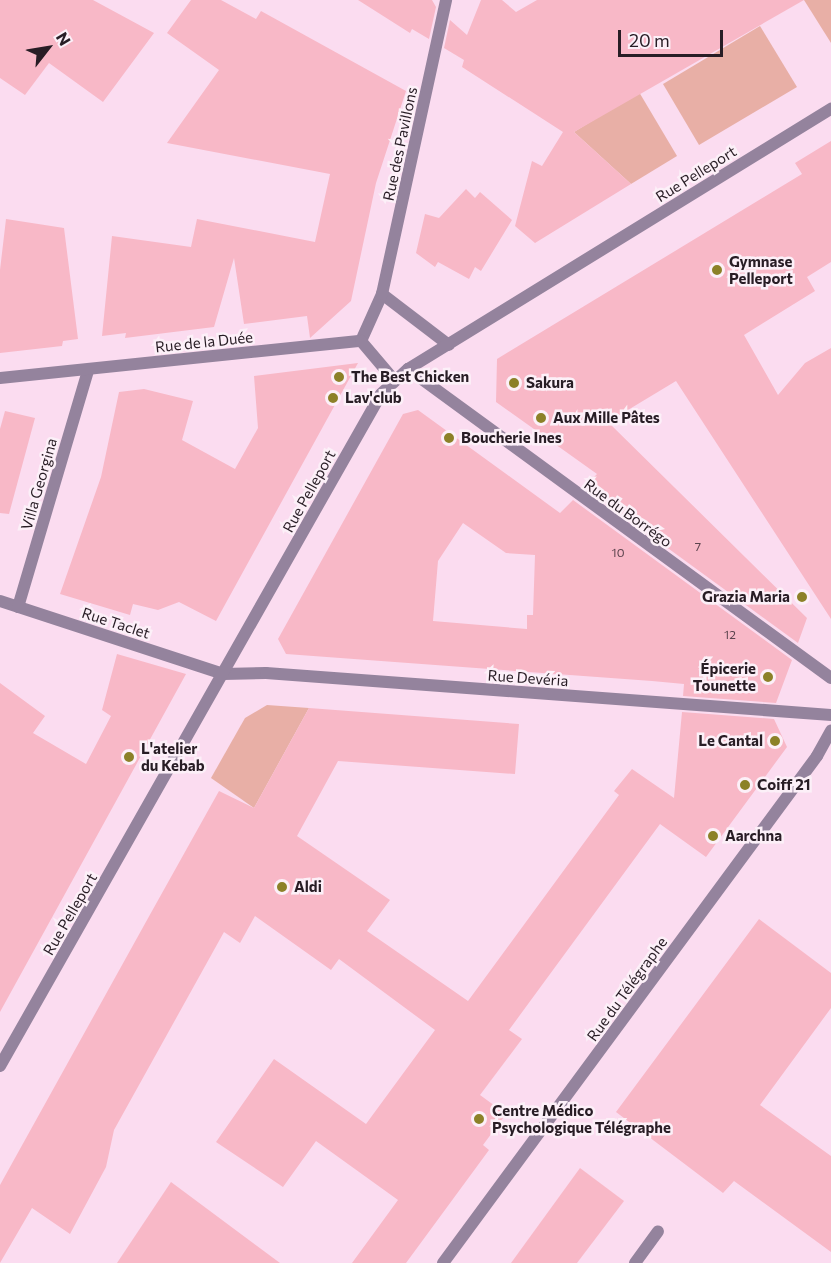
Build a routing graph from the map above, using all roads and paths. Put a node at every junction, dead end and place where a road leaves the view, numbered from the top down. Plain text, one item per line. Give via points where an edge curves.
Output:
1 (446, 0) edge
2 (831, 109) edge
3 (382, 294) junction
4 (361, 341) junction
5 (448, 345) junction
6 (408, 369) junction
7 (87, 370) junction
8 (0, 378) edge
9 (394, 380) junction
10 (0, 601) edge
11 (18, 607) junction
12 (224, 674) junction
13 (831, 678) edge
14 (831, 715) edge
15 (831, 731) edge
16 (0, 1066) edge
17 (658, 1231) dead end
18 (443, 1263) edge
19 (635, 1263) edge

1 - 3 street, Rue des Pavillons
2 - 5 street, Rue Pelleport
3 - 4 street, Rue des Pavillons
3 - 5 street
4 - 7 street, Rue de la Duée
4 - 9 street
5 - 6 street, Rue Pelleport
6 - 9 street, Rue Pelleport
6 - 13 street, Rue du Borrégo
7 - 8 street, Rue de la Duée
7 - 11 street, Villa Georgina
9 - 12 street, Rue Pelleport via 381,394
10 - 11 street, Rue Taclet
11 - 12 street, Rue Taclet
12 - 14 street, Rue Devéria via 266,673
12 - 16 street, Rue Pelleport
15 - 18 street, Rue du Télégraphe
17 - 19 street

